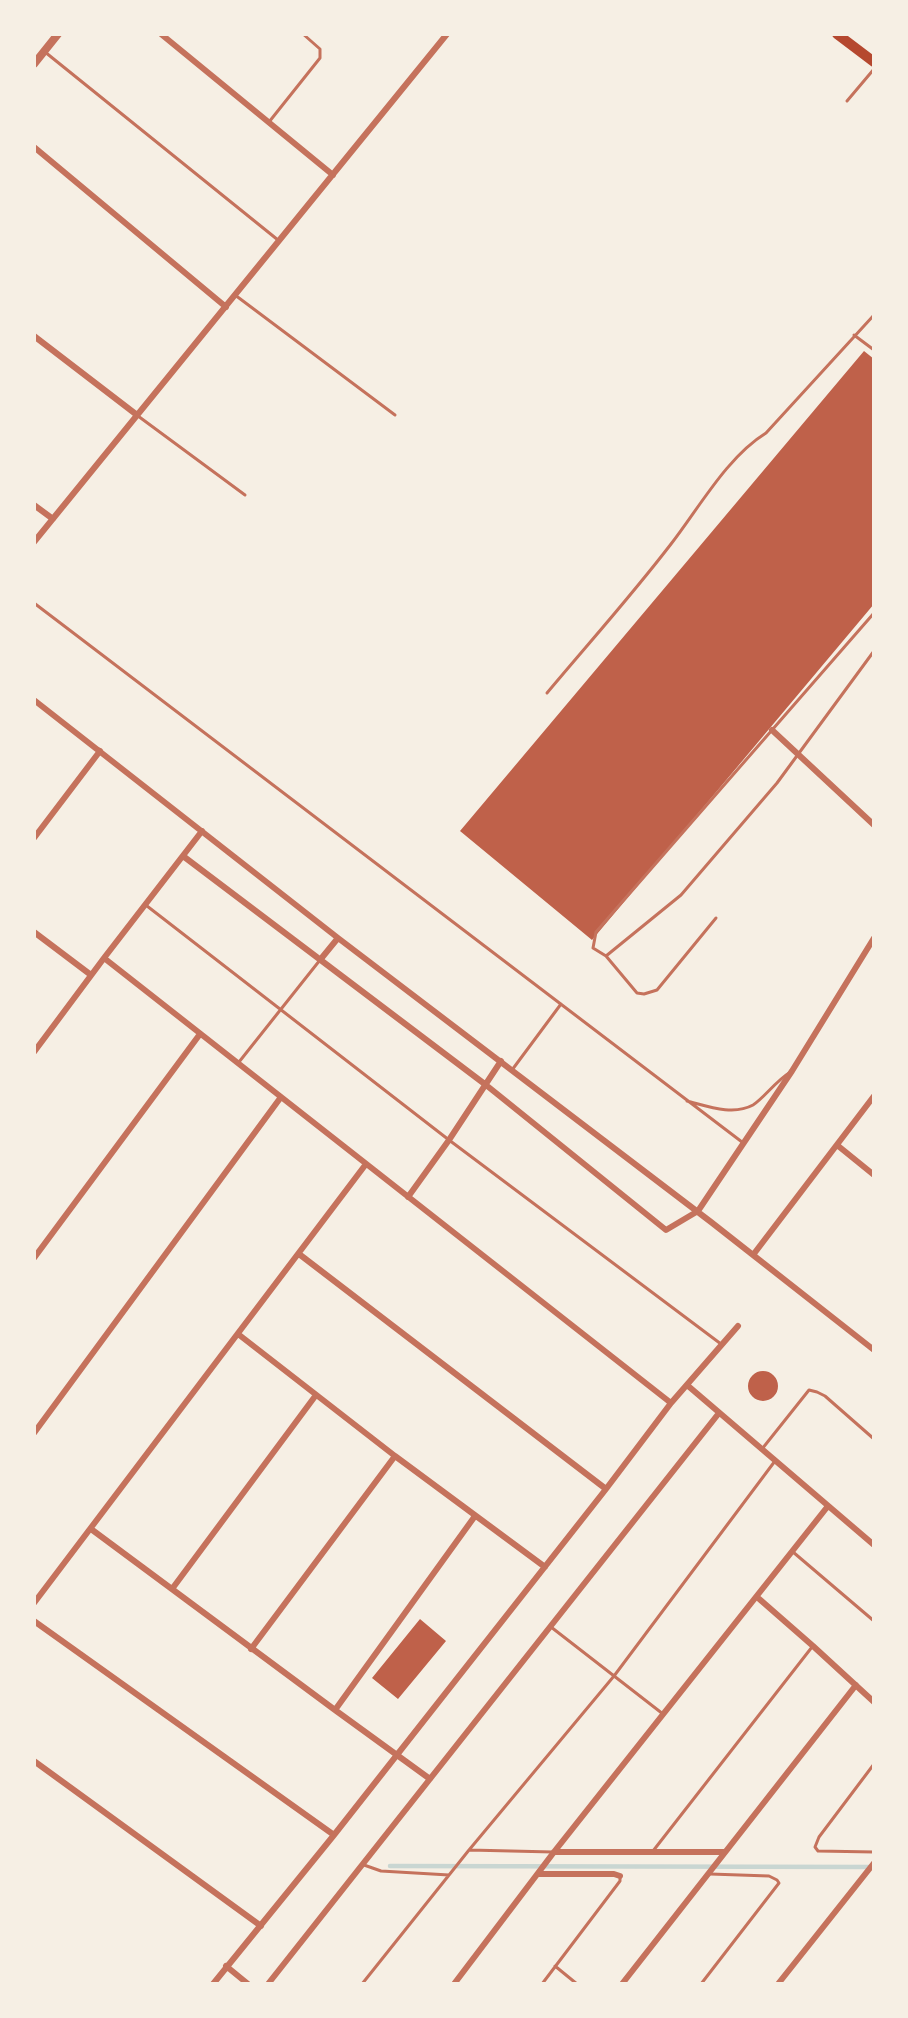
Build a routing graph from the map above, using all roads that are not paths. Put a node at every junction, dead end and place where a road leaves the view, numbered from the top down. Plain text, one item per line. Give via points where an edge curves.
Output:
1 (58, 34) edge
2 (162, 34) edge
3 (303, 34) edge
4 (436, 34) edge
5 (837, 34) edge
6 (445, 37) edge
7 (44, 52) junction
8 (873, 62) edge
9 (34, 64) edge
10 (873, 69) edge
11 (847, 101) dead end
12 (268, 122) junction
13 (34, 147) edge
14 (333, 175) junction
15 (279, 241) junction
16 (235, 295) junction
17 (226, 307) junction
18 (873, 315) edge
19 (854, 335) junction
20 (34, 336) edge
21 (873, 350) edge
22 (137, 415) junction
23 (395, 415) dead end
24 (245, 495) dead end
25 (34, 505) edge
26 (53, 519) junction
27 (34, 542) edge
28 (34, 603) edge
29 (873, 613) edge
30 (873, 651) edge
31 (547, 693) dead end
32 (34, 700) edge
33 (772, 730) junction
34 (100, 751) junction
35 (797, 754) junction
36 (873, 825) edge
37 (202, 831) junction
38 (34, 838) edge
39 (183, 856) junction
40 (145, 904) junction
41 (716, 918) dead end
42 (34, 932) edge
43 (338, 938) junction
44 (873, 938) edge
45 (606, 956) junction
46 (104, 958) junction
47 (320, 960) junction
48 (91, 975) junction
49 (561, 1004) junction
50 (280, 1010) junction
51 (200, 1034) junction
52 (34, 1052) edge
53 (501, 1061) junction
54 (238, 1064) junction
55 (512, 1070) junction
56 (792, 1071) junction
57 (486, 1085) junction
58 (873, 1096) edge
59 (281, 1097) junction
60 (685, 1100) junction
61 (449, 1140) junction
62 (742, 1142) junction
63 (837, 1145) junction
64 (366, 1164) junction
65 (873, 1175) edge
66 (408, 1197) junction
67 (698, 1211) junction
68 (299, 1254) junction
69 (753, 1255) junction
70 (34, 1258) edge
71 (738, 1326) dead end
72 (238, 1334) junction
73 (722, 1345) junction
74 (873, 1350) edge
75 (687, 1385) junction
76 (316, 1395) junction
77 (671, 1403) junction
78 (719, 1413) junction
79 (34, 1433) edge
80 (873, 1439) edge
81 (762, 1449) junction
82 (395, 1456) junction
83 (776, 1461) junction
84 (606, 1489) junction
85 (828, 1506) junction
86 (475, 1515) junction
87 (91, 1529) junction
88 (873, 1545) edge
89 (792, 1551) junction
90 (545, 1567) junction
91 (172, 1589) junction
92 (757, 1597) junction
93 (34, 1603) edge
94 (34, 1621) edge
95 (873, 1621) edge
96 (551, 1627) junction
97 (813, 1646) junction
98 (251, 1649) junction
99 (614, 1676) junction
100 (856, 1685) junction
101 (873, 1702) edge
102 (335, 1710) junction
103 (663, 1714) junction
104 (396, 1755) junction
105 (34, 1761) edge
106 (873, 1764) edge
107 (430, 1779) junction
108 (334, 1835) junction
109 (469, 1850) junction
110 (653, 1851) junction
111 (554, 1852) junction
112 (724, 1852) junction
113 (873, 1852) edge
114 (873, 1863) edge
115 (363, 1864) junction
116 (710, 1872) junction
117 (538, 1874) junction
118 (449, 1875) junction
119 (620, 1876) joint
120 (261, 1926) junction
121 (226, 1966) junction
122 (555, 1966) junction
123 (213, 1983) edge
124 (248, 1983) edge
125 (268, 1983) edge
126 (362, 1983) edge
127 (454, 1983) edge
128 (542, 1983) edge
129 (577, 1983) edge
130 (622, 1983) edge
131 (700, 1983) edge
132 (778, 1983) edge

1 - 7 street
2 - 12 street
3 - 12 lane via 320,50 320,58
4 - 6 street
5 - 8 highway
6 - 14 street
7 - 9 street
7 - 15 lane
10 - 11 lane
12 - 14 street
13 - 17 street
14 - 15 street
15 - 16 street
16 - 17 street
16 - 23 lane
17 - 22 street
18 - 19 lane
19 - 21 lane
19 - 31 lane via 766,433 736,459
20 - 22 street
22 - 24 lane
22 - 26 street
25 - 26 street
26 - 27 street
28 - 49 lane
29 - 33 lane
30 - 35 lane
32 - 34 street
33 - 35 street
33 - 45 lane via 596,932 593,948
34 - 37 street
34 - 38 street
35 - 36 street
35 - 45 lane via 681,895
37 - 39 street
37 - 43 street
39 - 40 street
39 - 47 street
40 - 46 street
40 - 50 lane
41 - 45 lane via 657,990 637,993
42 - 48 street
43 - 47 street
43 - 53 street
44 - 56 street
46 - 48 street
46 - 51 street
47 - 50 lane
47 - 57 street
48 - 52 street
49 - 55 lane
49 - 60 lane
50 - 54 lane
50 - 61 lane
51 - 54 street
51 - 70 street
53 - 55 street
53 - 57 street
54 - 59 street
55 - 67 street
56 - 60 lane via 753,1105 733,1110
56 - 62 street
57 - 61 street
57 - 67 street via 666,1230
58 - 63 street
59 - 64 street
59 - 79 street
60 - 62 lane
61 - 66 street
61 - 73 lane
62 - 67 street
63 - 65 street
63 - 69 street
64 - 66 street
64 - 68 street
66 - 77 street
67 - 69 street
68 - 72 street
68 - 84 street
69 - 74 street
71 - 73 street
72 - 76 street
72 - 87 street
73 - 75 street
75 - 77 street
75 - 78 street
76 - 82 street
76 - 91 street
77 - 84 street
78 - 81 street
78 - 96 street
80 - 81 lane via 825,1396 809,1390
81 - 83 street
82 - 86 street
82 - 98 street
83 - 85 street
83 - 99 lane
84 - 90 street
85 - 88 street
85 - 89 street
86 - 90 street
86 - 102 street
87 - 91 street
87 - 93 street
89 - 92 street
89 - 95 lane
90 - 104 street
91 - 98 street
92 - 97 street
92 - 103 street
94 - 108 street
96 - 99 lane
96 - 107 street
97 - 100 street
97 - 110 lane
98 - 102 street
99 - 103 lane
99 - 109 lane
100 - 101 street
100 - 112 street
102 - 104 street
103 - 111 street
104 - 107 street
104 - 108 street
105 - 120 street
106 - 113 lane via 815,1847 818,1851
107 - 115 street
108 - 120 street
109 - 111 lane
109 - 118 lane
110 - 111 street
110 - 112 street
111 - 117 street
112 - 116 street
114 - 132 street
115 - 118 lane via 381,1870
115 - 125 street
116 - 130 street
116 - 131 lane via 769,1876 779,1883
117 - 119 street
117 - 127 street
118 - 126 lane
119 - 122 lane
120 - 121 street
121 - 123 street
121 - 124 street
122 - 128 lane
122 - 129 lane

